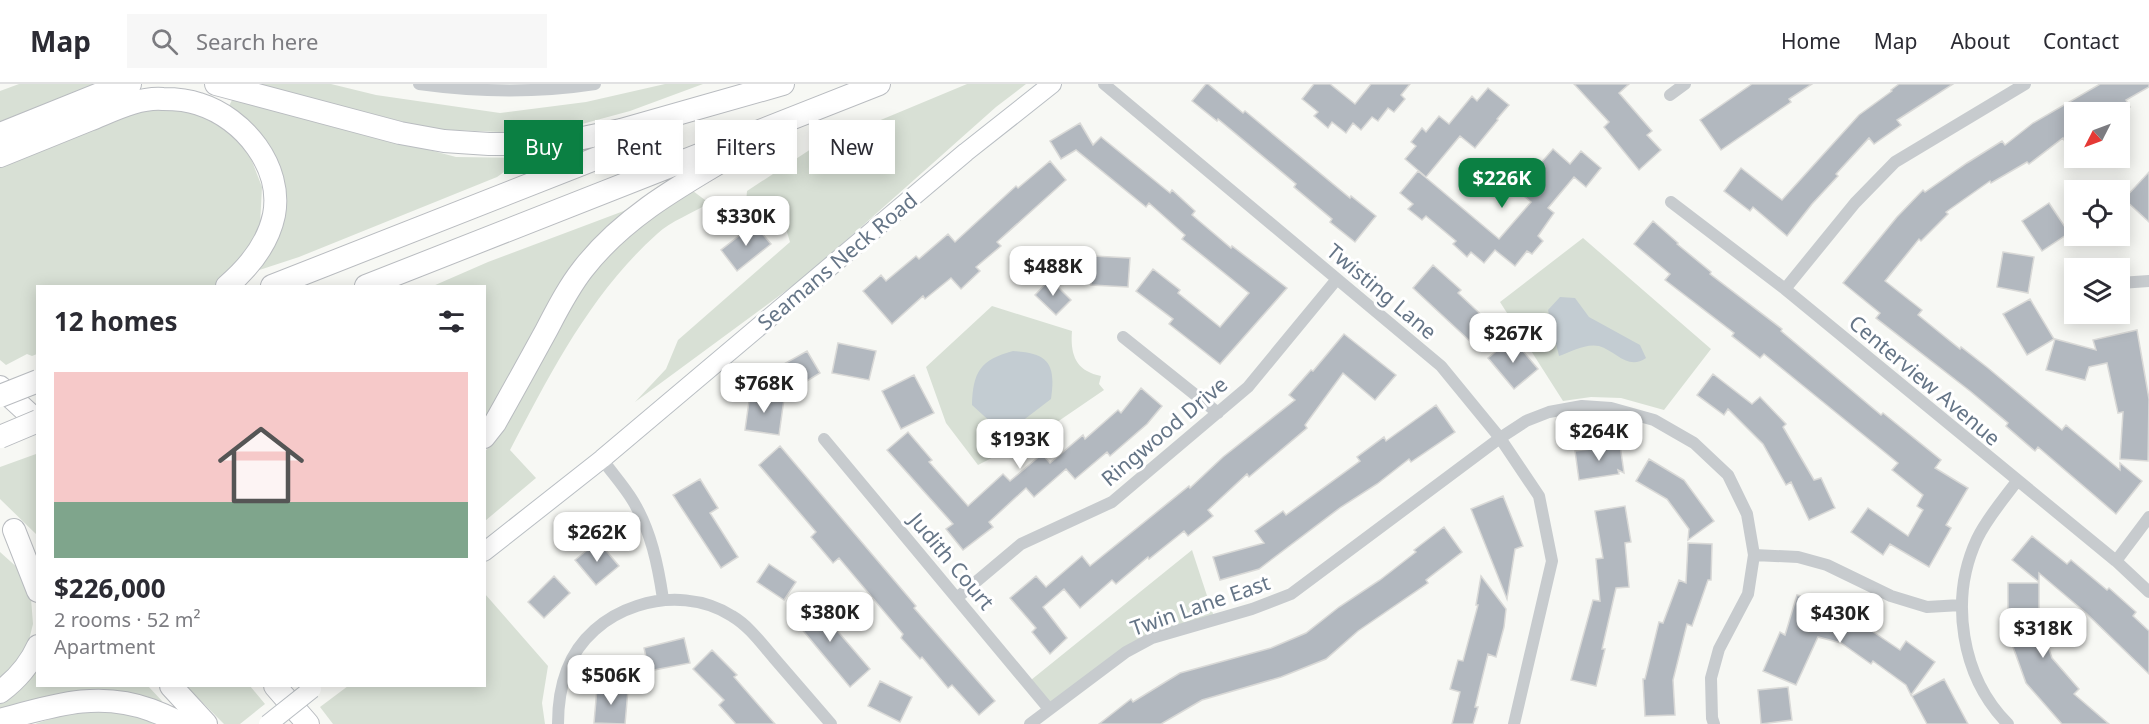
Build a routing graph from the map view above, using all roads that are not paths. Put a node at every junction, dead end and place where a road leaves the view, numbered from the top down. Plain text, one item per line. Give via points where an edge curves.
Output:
1 (130, 84) edge
2 (216, 84) edge
3 (419, 84) edge
4 (595, 84) edge
5 (784, 84) edge
6 (879, 84) edge
7 (1052, 84) edge
8 (1104, 84) edge
9 (1685, 84) edge
10 (2025, 84) edge
11 (1670, 95) dead end
12 (799, 116) junction
13 (0, 134) edge
14 (0, 156) edge
15 (1671, 202) dead end
16 (1337, 279) junction
17 (2149, 281) edge
18 (2130, 283) edge
19 (228, 285) edge
20 (275, 285) edge
21 (369, 285) edge
22 (1785, 289) junction
23 (1123, 337) dead end
24 (36, 382) edge
25 (0, 387) edge
26 (0, 396) edge
27 (1218, 413) junction
28 (36, 420) edge
29 (36, 423) edge
30 (486, 434) edge
31 (0, 437) edge
32 (1500, 438) junction
33 (824, 439) dead end
34 (602, 459) junction
35 (2017, 481) junction
36 (2149, 517) edge
37 (7, 524) edge
38 (36, 549) edge
39 (486, 550) edge
40 (1754, 555) junction
41 (2116, 561) junction
42 (36, 587) edge
43 (2149, 592) edge
44 (958, 597) junction
45 (663, 599) junction
46 (1961, 605) junction
47 (36, 650) edge
48 (172, 687) edge
49 (276, 687) edge
50 (306, 687) edge
51 (0, 692) edge
52 (1049, 709) junction
53 (0, 720) edge
54 (180, 724) edge
55 (206, 724) edge
56 (268, 724) edge
57 (309, 724) edge
58 (558, 724) edge
59 (831, 724) edge
60 (1030, 724) edge
61 (1514, 724) edge
62 (1714, 724) edge
63 (2008, 724) edge

1 - 13 highway
2 - 5 highway via 400,133 444,141 532,144 610,132
3 - 4 street via 490,90
5 - 20 highway
6 - 12 highway
7 - 34 main road, Seamans Neck Road
8 - 16 street, Twisting Lane
9 - 11 street
10 - 22 street via 1895,162 1855,203
12 - 21 highway
12 - 30 highway via 675,189 610,238 562,302
14 - 19 highway via 130,104 160,98 198,103 217,111 246,133 263,154 274,186 274,215 264,242 248,267
15 - 22 street, Centerview Avenue
16 - 27 street, Ringwood Drive via 1248,387
16 - 32 street, Twisting Lane via 1441,366
17 - 18 street
22 - 35 street, Centerview Avenue
23 - 27 street
24 - 26 highway, bridge
25 - 28 highway
27 - 44 street, Ringwood Drive via 1112,502 1021,544
29 - 31 highway, bridge
32 - 40 street, Twin Lane East via 1526,421 1582,406 1611,408 1654,420 1694,443 1728,475 1747,514
32 - 52 street, Twin Lane East via 1291,594 1152,638 1126,652
32 - 61 street, Twisting Lane via 1539,496 1552,561
33 - 44 street, Judith Court
34 - 39 main road, Seamans Neck Road
34 - 45 street via 633,502 648,534
35 - 41 street, Centerview Avenue
35 - 46 street via 1977,539
36 - 41 street
37 - 38 highway
37 - 42 highway
40 - 46 street via 1798,557 1827,565 1891,596 1927,607
40 - 62 street, Twin Lane East via 1748,594 1719,649 1711,678
41 - 43 street, Centerview Avenue
44 - 52 street, Judith Court
45 - 58 street via 613,615 591,633 567,669 560,692
45 - 59 street via 690,599 732,615
46 - 63 street via 1967,652 1986,699
47 - 51 highway via 16,679
48 - 55 highway
49 - 57 highway
50 - 56 main road, bridge
50 - 57 highway
52 - 60 street, Twin Lane East
53 - 54 highway via 65,703 102,699 133,703

